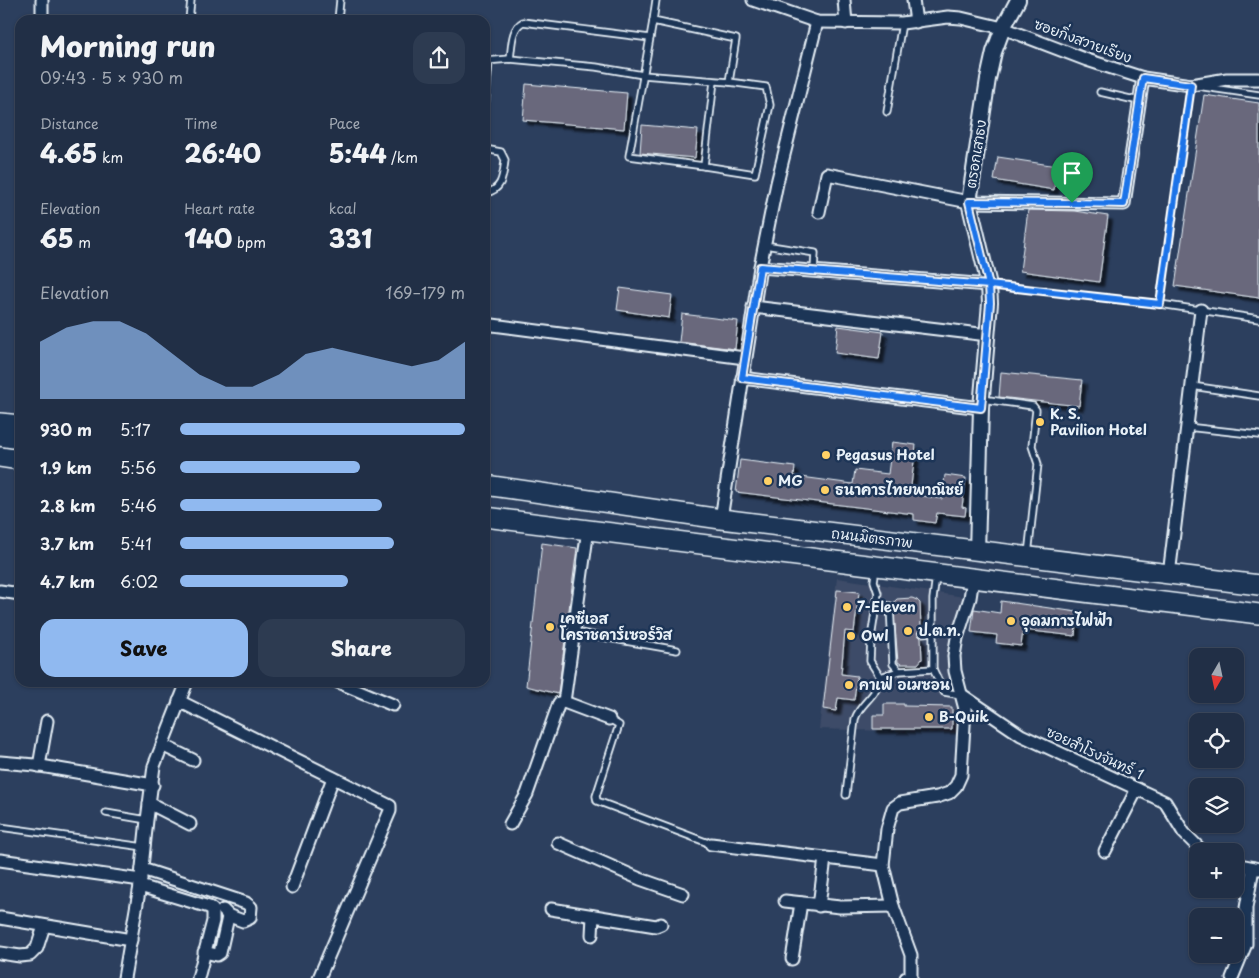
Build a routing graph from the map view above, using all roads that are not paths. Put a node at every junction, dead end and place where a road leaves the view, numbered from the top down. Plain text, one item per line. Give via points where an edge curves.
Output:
1 (42, 0) edge
2 (192, 0) edge
3 (340, 0) edge
4 (656, 0) edge
5 (844, 0) edge
6 (913, 0) edge
7 (1018, 0) edge
8 (760, 1) edge
9 (42, 15) edge
10 (189, 15) edge
11 (338, 15) edge
12 (653, 21) junction
13 (817, 22) junction
14 (916, 22) junction
15 (846, 23) junction
16 (902, 23) junction
17 (1003, 28) junction
18 (650, 38) junction
19 (510, 59) junction
20 (490, 61) edge
21 (643, 75) junction
22 (1143, 78) junction
23 (1259, 80) edge
24 (714, 81) junction
25 (729, 82) junction
26 (1191, 85) junction
27 (1100, 92) dead end
28 (1259, 94) edge
29 (1139, 101) junction
30 (887, 112) dead end
31 (490, 150) edge
32 (704, 166) junction
33 (490, 192) edge
34 (969, 202) junction
35 (819, 212) dead end
36 (772, 246) dead end
37 (760, 267) junction
38 (814, 271) junction
39 (989, 285) junction
40 (1160, 304) junction
41 (753, 307) junction
42 (1201, 310) junction
43 (1259, 319) edge
44 (490, 325) edge
45 (988, 336) junction
46 (745, 358) junction
47 (742, 378) junction
48 (1192, 386) junction
49 (1259, 396) edge
50 (982, 404) junction
51 (0, 422) edge
52 (15, 424) edge
53 (1187, 427) junction
54 (0, 436) edge
55 (1259, 436) edge
56 (15, 438) edge
57 (0, 457) edge
58 (15, 459) edge
59 (490, 486) edge
60 (490, 517) edge
61 (721, 519) junction
62 (588, 529) junction
63 (977, 552) junction
64 (1028, 557) junction
65 (876, 566) junction
66 (937, 574) junction
67 (1168, 575) junction
68 (973, 578) junction
69 (1259, 585) edge
70 (0, 591) edge
71 (15, 593) edge
72 (876, 605) junction
73 (1259, 614) edge
74 (574, 632) junction
75 (932, 632) junction
76 (922, 633) dead end
77 (677, 650) dead end
78 (933, 669) junction
79 (899, 672) junction
80 (880, 677) junction
81 (185, 687) edge
82 (350, 687) edge
83 (962, 695) junction
84 (179, 701) junction
85 (564, 702) junction
86 (393, 705) dead end
87 (609, 720) joint
88 (48, 721) dead end
89 (162, 745) junction
90 (193, 760) dead end
91 (0, 762) edge
92 (40, 766) junction
93 (333, 778) junction
94 (153, 785) junction
95 (1137, 789) junction
96 (846, 795) dead end
97 (149, 803) junction
98 (106, 814) dead end
99 (146, 820) junction
100 (190, 824) dead end
101 (510, 824) dead end
102 (0, 827) edge
103 (558, 843) dead end
104 (1194, 843) edge
105 (712, 844) joint
106 (144, 847) junction
107 (1105, 851) dead end
108 (825, 858) junction
109 (0, 860) edge
110 (883, 865) junction
111 (1256, 869) edge
112 (141, 878) junction
113 (173, 879) junction
114 (292, 887) dead end
115 (683, 894) dead end
116 (169, 895) junction
117 (785, 901) dead end
118 (801, 903) junction
119 (209, 906) junction
120 (819, 906) junction
121 (893, 906) junction
122 (551, 909) dead end
123 (227, 915) junction
124 (593, 916) junction
125 (0, 918) edge
126 (661, 924) dead end
127 (44, 926) junction
128 (592, 935) dead end
129 (131, 940) junction
130 (204, 952) junction
131 (0, 953) edge
132 (792, 959) dead end
133 (124, 978) edge
134 (198, 978) edge
135 (319, 978) edge
136 (906, 978) edge
137 (1232, 978) edge

1 - 9 street
2 - 10 lane
3 - 11 lane
4 - 12 lane
5 - 15 street
6 - 14 street
7 - 17 street, ตรอกเสาธง
8 - 13 street, ซอยกิ่งสวายเรียง
12 - 18 lane
12 - 25 lane via 736,39
13 - 15 street, ซอยกิ่งสวายเรียง
13 - 37 street
14 - 16 street, ซอยกิ่งสวายเรียง
14 - 17 street, ซอยกิ่งสวายเรียง via 948,17
15 - 16 street, ซอยกิ่งสวายเรียง
16 - 30 lane
17 - 22 street, ซอยกิ่งสวายเรียง
17 - 34 street, ตรอกเสาธง via 988,79
18 - 19 lane via 523,22 514,29
18 - 21 lane
19 - 20 lane
19 - 21 lane
21 - 24 lane
21 - 32 lane via 630,156
22 - 26 street, ซอยกิ่งสวายเรียง
22 - 29 street
23 - 26 street, ซอยกิ่งสวายเรียง via 1227,79
24 - 25 lane
24 - 32 lane
25 - 32 lane via 766,87 770,105 756,174
26 - 28 lane
26 - 40 lane
27 - 29 lane
29 - 34 street via 1124,204
31 - 33 lane via 501,152 505,160 502,183
34 - 35 street via 827,174
34 - 39 street, ตรอกเสาธง
36 - 38 lane via 815,253
37 - 38 street
37 - 41 street
38 - 39 street
39 - 40 lane
39 - 45 street, ตรอกเสาธง
40 - 42 lane
41 - 45 street
41 - 46 street
42 - 43 lane
42 - 48 street
44 - 46 street
45 - 50 street, ตรอกเสาธง
46 - 47 street
47 - 50 street
47 - 61 street
48 - 49 lane
48 - 53 street
50 - 63 street, ตรอกเสาธง
50 - 64 lane via 1033,406 1036,410 1032,446 1038,464
51 - 52 highway
53 - 55 lane
53 - 67 street
54 - 56 highway
57 - 58 highway
59 - 61 highway, ถนนมิตรภาพ
60 - 62 highway, ถนนมิตรภาพ
61 - 63 highway, ถนนมิตรภาพ
62 - 65 highway, ถนนมิตรภาพ
62 - 74 street
63 - 64 highway, ถนนมิตรภาพ
63 - 68 highway
64 - 67 highway, ถนนมิตรภาพ
65 - 66 highway, ถนนมิตรภาพ
65 - 72 lane
66 - 68 highway, ถนนมิตรภาพ
66 - 75 lane via 932,599
67 - 69 highway, ถนนมิตรภาพ
68 - 73 highway, ถนนมิตรภาพ
68 - 83 street via 954,656
70 - 71 street
72 - 79 lane via 890,606 893,664
72 - 80 lane via 870,661
74 - 77 lane
74 - 85 street
75 - 76 lane
75 - 78 lane
78 - 79 lane
78 - 83 lane via 944,692
79 - 80 lane
80 - 96 lane via 873,695 857,711
81 - 84 street
82 - 86 street
83 - 95 street, ซอยสำโรงจันทร์ 1 via 1021,734
83 - 110 street via 965,709 961,775 956,786 949,794 900,802 893,808
84 - 89 street
84 - 93 street
85 - 87 street
85 - 101 street via 558,703 527,794
87 - 105 lane via 620,725 597,801
88 - 92 street
89 - 90 street
89 - 94 street via 154,766
91 - 92 street
92 - 94 street
93 - 114 street
93 - 135 street via 388,804 391,809
94 - 97 street
95 - 104 street, ซอยสำโรงจันทร์ 1 via 1165,802
95 - 107 street
97 - 99 street
97 - 100 street
98 - 99 lane
99 - 106 street
102 - 106 lane
103 - 115 street
105 - 108 street
106 - 112 street
108 - 110 street
108 - 120 street
109 - 112 street
110 - 121 street
111 - 137 street via 1246,908 1246,944
112 - 113 street
112 - 116 street
112 - 129 street
113 - 116 street
113 - 123 street via 252,907 250,918 243,921
116 - 119 street
117 - 118 street
118 - 120 street
118 - 132 street
119 - 123 street via 225,911
119 - 130 street via 213,910 213,921
120 - 121 street
121 - 136 street via 910,954 911,976
122 - 124 street
123 - 130 street via 220,952 217,955
124 - 126 street via 656,926
124 - 128 street
125 - 127 street
127 - 129 street
127 - 131 street via 37,948 30,955
129 - 133 street
130 - 134 street

